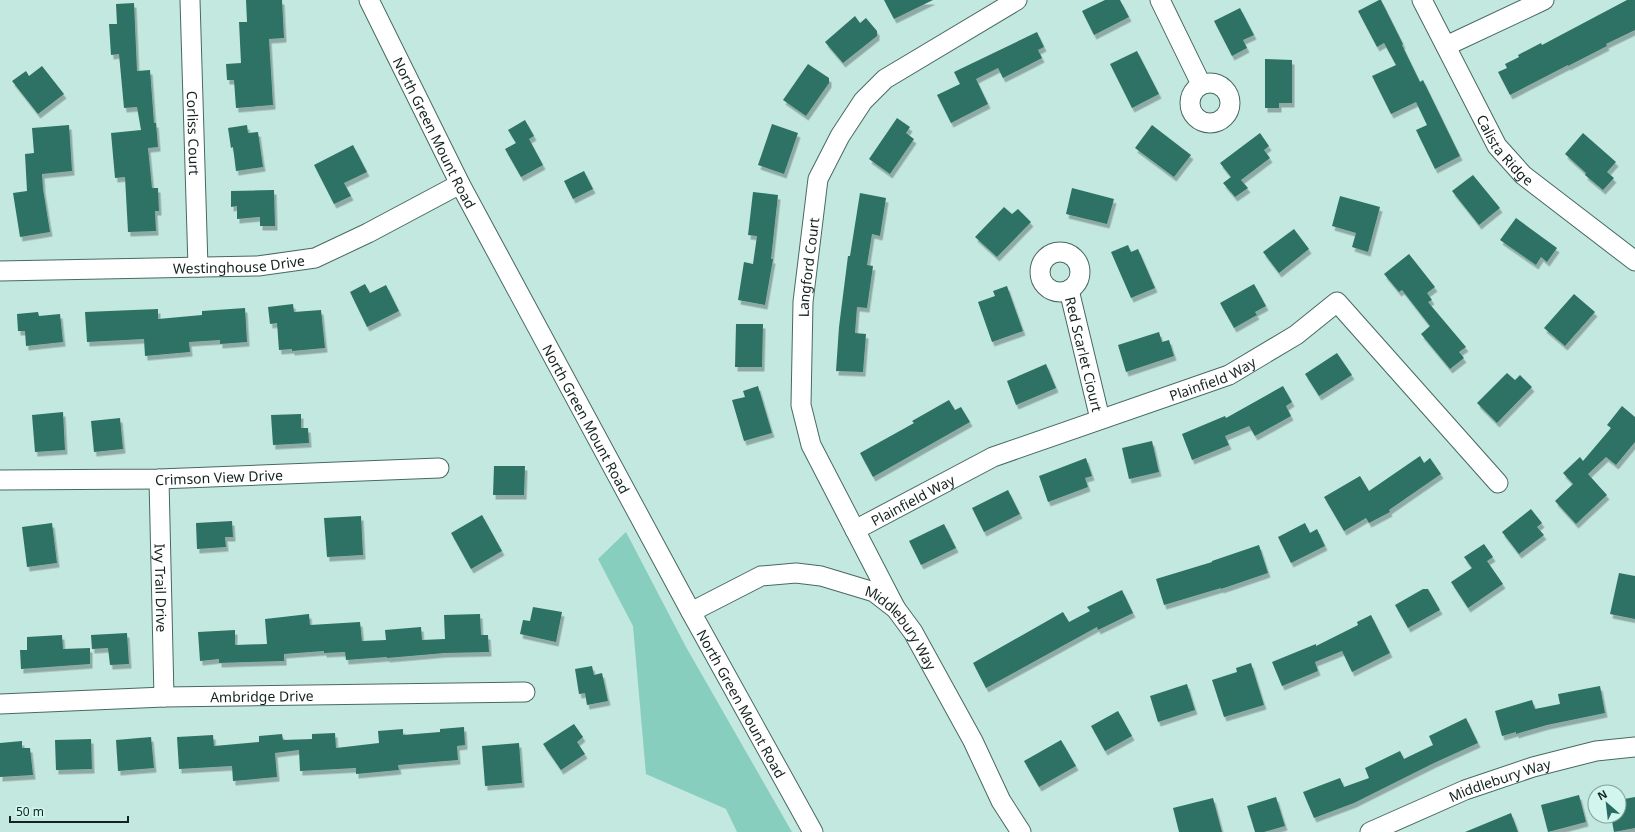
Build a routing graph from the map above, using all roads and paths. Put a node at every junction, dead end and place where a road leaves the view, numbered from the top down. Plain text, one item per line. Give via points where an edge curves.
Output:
1 (190, 0) edge
2 (369, 0) edge
3 (1017, 0) edge
4 (1160, 0) edge
5 (1422, 0) edge
6 (1544, 0) edge
7 (1446, 46) junction
8 (1201, 84) dead end
9 (460, 184) junction
10 (1635, 261) edge
11 (198, 267) junction
12 (0, 271) edge
13 (1069, 290) dead end
14 (1100, 419) junction
15 (439, 468) dead end
16 (159, 479) junction
17 (0, 480) edge
18 (1498, 483) dead end
19 (855, 530) junction
20 (896, 609) junction
21 (691, 612) junction
22 (525, 692) dead end
23 (164, 697) junction
24 (0, 704) edge
25 (1635, 747) edge
26 (813, 832) edge
27 (1021, 832) edge
28 (1370, 832) edge

1 - 11 street, Corliss Court
2 - 9 street, North Green Mount Road
3 - 19 street, Langford Court via 885,79 862,101 818,179 803,302 801,406 811,445
4 - 8 street
5 - 7 street, Calista Ridge
6 - 7 street
7 - 10 street, Calista Ridge via 1497,146 1523,174
9 - 11 street, Westinghouse Drive via 315,258 258,266
9 - 21 street, North Green Mount Road
11 - 12 street, Westinghouse Drive
13 - 14 street, Red Scarlet Ciourt
14 - 18 street, Plainfield Way via 1229,375 1296,335 1337,302
14 - 19 street, Plainfield Way via 993,457
15 - 16 street, Crimson View Drive
16 - 17 street, Crimson View Drive
16 - 23 street, Ivy Trail Drive
19 - 20 street, Langford Court
20 - 21 street, Middlebury Way via 874,592 821,576 796,573 761,576
20 - 27 street, Middlebury Way via 912,632 973,741 1001,801
21 - 26 street, North Green Mount Road
22 - 23 street, Ambridge Drive
23 - 24 street, Ambridge Drive
25 - 28 street, Middlebury Way via 1596,751 1533,767 1464,790

